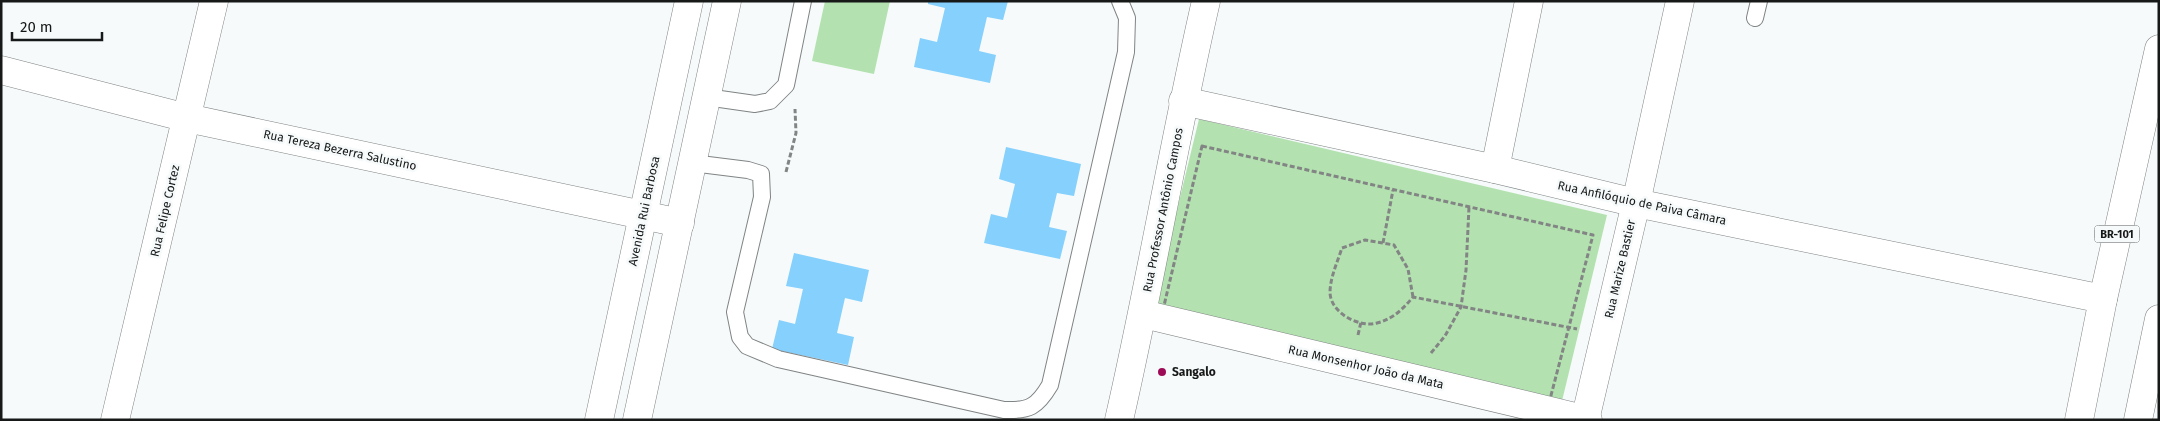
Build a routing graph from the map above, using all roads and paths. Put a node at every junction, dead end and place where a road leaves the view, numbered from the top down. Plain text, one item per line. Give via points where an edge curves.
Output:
1 (214, 1) edge
2 (689, 1) edge
3 (726, 1) edge
4 (803, 1) edge
5 (1120, 1) edge
6 (1206, 1) edge
7 (1529, 1) edge
8 (1680, 1) edge
9 (1759, 1) edge
10 (1755, 18) dead end
11 (2159, 49) edge
12 (1, 70) edge
13 (786, 85) junction
14 (706, 97) junction
15 (1183, 101) junction
16 (187, 118) junction
17 (692, 163) junction
18 (1495, 169) junction
19 (762, 190) junction
20 (1393, 190) junction
21 (1636, 203) junction
22 (1469, 207) junction
23 (644, 215) junction
24 (680, 223) junction
25 (1383, 243) junction
26 (1413, 297) junction
27 (2103, 299) junction
28 (1461, 308) junction
29 (1143, 314) junction
30 (2159, 321) edge
31 (1570, 326) junction
32 (1426, 358) dead end
33 (1404, 366) dead end
34 (1397, 368) junction
35 (1586, 419) edge
36 (115, 420) edge
37 (598, 420) edge
38 (637, 420) edge
39 (1119, 420) edge
40 (2079, 420) edge
41 (2138, 420) edge

1 - 16 main road, Rua Felipe Cortez
2 - 23 main road, Avenida Rui Barbosa
3 - 14 main road
4 - 13 lane
5 - 19 lane via 1127,18 1124,62 1050,385 1043,397 1030,408 1004,410 976,404 778,359 747,346 740,337 735,312
6 - 15 main road, Rua Professor Antônio Campos
7 - 18 main road
8 - 21 main road, Rua Marize Bastier
9 - 10 lane
11 - 27 main road, BR-101
12 - 16 main road, Rua Tereza Bezerra Salustino
13 - 14 lane via 770,101 755,104
13 - 19 path via 796,111 796,133 786,172
14 - 17 main road
15 - 18 main road, Rua Anfilóquio de Paiva Câmara
15 - 29 main road, Rua Professor Antônio Campos
16 - 23 main road, Rua Tereza Bezerra Salustino
16 - 36 main road, Rua Felipe Cortez
17 - 19 lane via 761,174
17 - 24 main road
18 - 21 main road, Rua Anfilóquio de Paiva Câmara
20 - 22 path
20 - 25 path
20 - 34 path via 1202,146 1162,314
21 - 27 main road, Rua Anfilóquio de Paiva Câmara
21 - 35 main road, Rua Marize Bastier
22 - 28 path
22 - 31 path via 1593,235
23 - 24 main road, Rua Tereza Bezerra Salustino
23 - 37 main road, Avenida Rui Barbosa
24 - 38 main road
25 - 26 path via 1394,245 1408,269
25 - 26 path via 1365,240 1342,248 1333,273 1330,295 1339,313 1354,321 1375,324 1399,314
26 - 28 path
27 - 40 main road, BR-101
28 - 31 path
28 - 32 path via 1445,336
29 - 35 main road, Rua Monsenhor João da Mata
29 - 39 main road, Rua Professor Antônio Campos
30 - 41 main road
31 - 34 path via 1549,403
33 - 34 path

